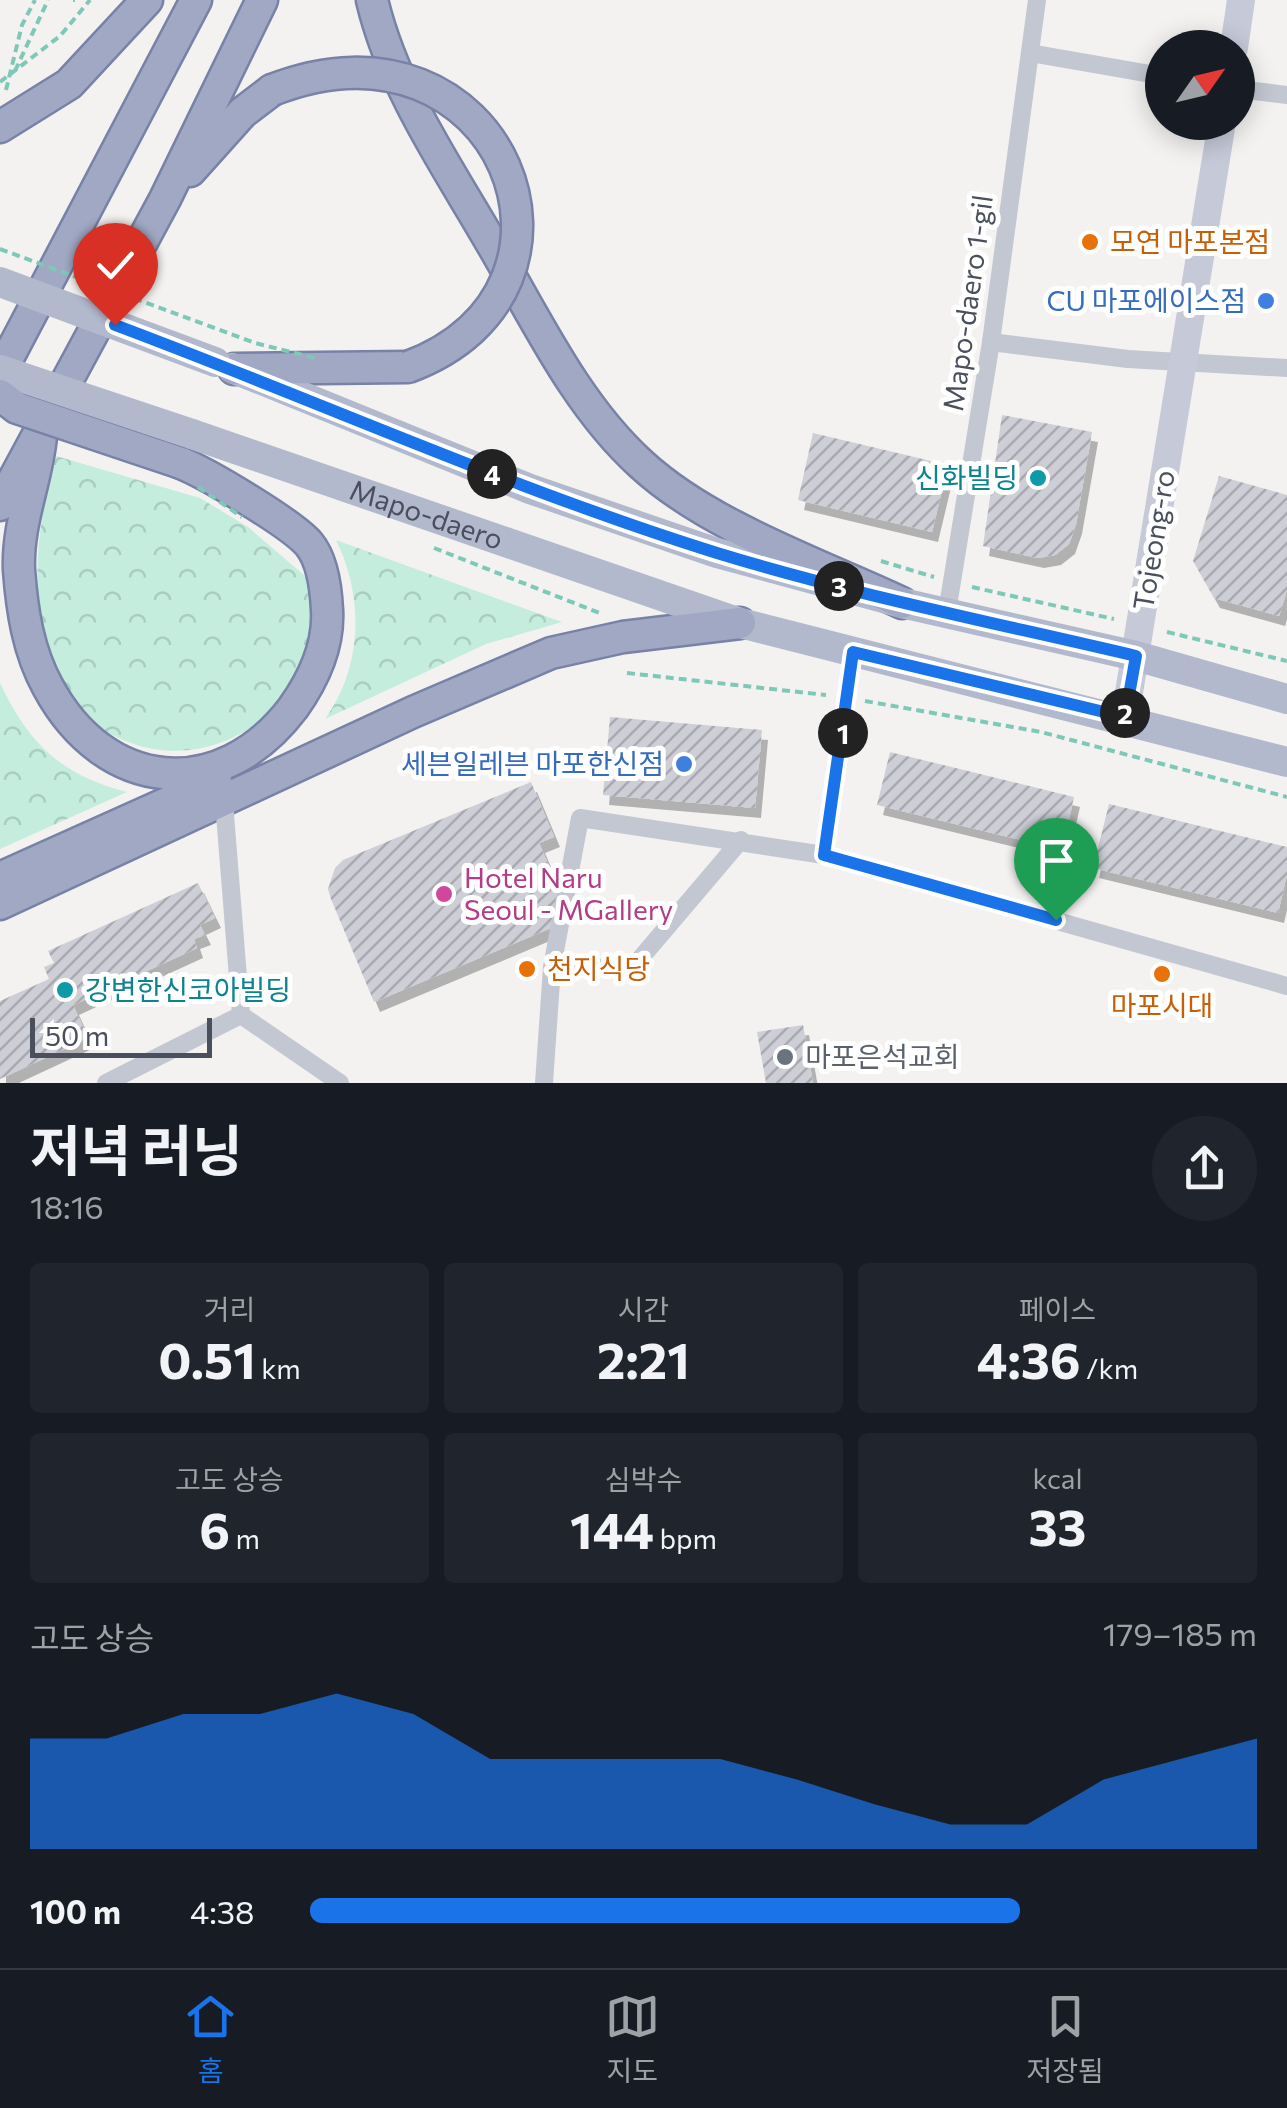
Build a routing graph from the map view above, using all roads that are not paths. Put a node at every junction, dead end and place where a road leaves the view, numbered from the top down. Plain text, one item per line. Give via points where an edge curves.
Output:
1 (196, 0) edge
2 (262, 0) edge
3 (372, 0) edge
4 (1037, 0) edge
5 (1241, 0) edge
6 (139, 11) edge
7 (1237, 30) edge
8 (1030, 53) junction
9 (1145, 73) edge
10 (1255, 91) edge
11 (1287, 95) edge
12 (0, 126) edge
13 (1219, 140) edge
14 (165, 199) junction
15 (0, 282) edge
16 (990, 342) junction
17 (1182, 362) junction
18 (225, 366) junction
19 (1287, 368) edge
20 (0, 371) edge
21 (0, 395) edge
22 (41, 436) junction
23 (0, 505) edge
24 (902, 603) junction
25 (947, 612) junction
26 (740, 623) junction
27 (853, 652) junction
28 (1136, 656) junction
29 (1287, 699) edge
30 (413, 712) junction
31 (1125, 717) junction
32 (1287, 762) edge
33 (224, 802) junction
34 (741, 840) junction
35 (824, 855) junction
36 (0, 878) edge
37 (0, 904) edge
38 (553, 960) junction
39 (1287, 986) edge
40 (240, 1015) junction
41 (106, 1083) edge
42 (340, 1083) edge
43 (544, 1083) edge

1 - 20 highway
2 - 14 highway
3 - 24 highway via 402,89 560,362 609,430 641,465 724,520
4 - 8 street, Mapo-daero 1-gil
5 - 7 main road
6 - 12 highway via 69,84
8 - 9 street
8 - 16 street, Mapo-daero 1-gil
10 - 11 street
13 - 17 main road, Tojeong-ro
14 - 18 highway, bridge via 242,113 272,90 310,71 342,66 405,69 434,78 473,105 508,158 516,226 498,291 458,343 408,367
14 - 22 highway
15 - 18 main road, bridge
16 - 17 street
16 - 25 street, Mapo-daero 1-gil
17 - 19 street
17 - 28 main road, Tojeong-ro
18 - 24 main road via 530,490 718,553
20 - 26 main road, Mapo-daero, bridge
21 - 22 highway, bridge via 17,408 207,474 309,544 321,568 328,620 313,677 277,728 233,761 183,775 124,764 95,747 48,688 30,648 19,565
22 - 23 highway
24 - 25 main road
25 - 28 main road
26 - 27 main road, Mapo-daero
26 - 30 highway via 550,653
27 - 31 main road, Mapo-daero
27 - 35 street
28 - 29 main road
28 - 31 main road, Tojeong-ro
30 - 33 highway
30 - 36 highway via 310,741
31 - 32 main road, Mapo-daero
33 - 37 highway
33 - 40 street
34 - 35 street
34 - 38 street via 628,973
34 - 38 street via 580,818
35 - 39 street
38 - 43 street
40 - 41 street
40 - 42 street

